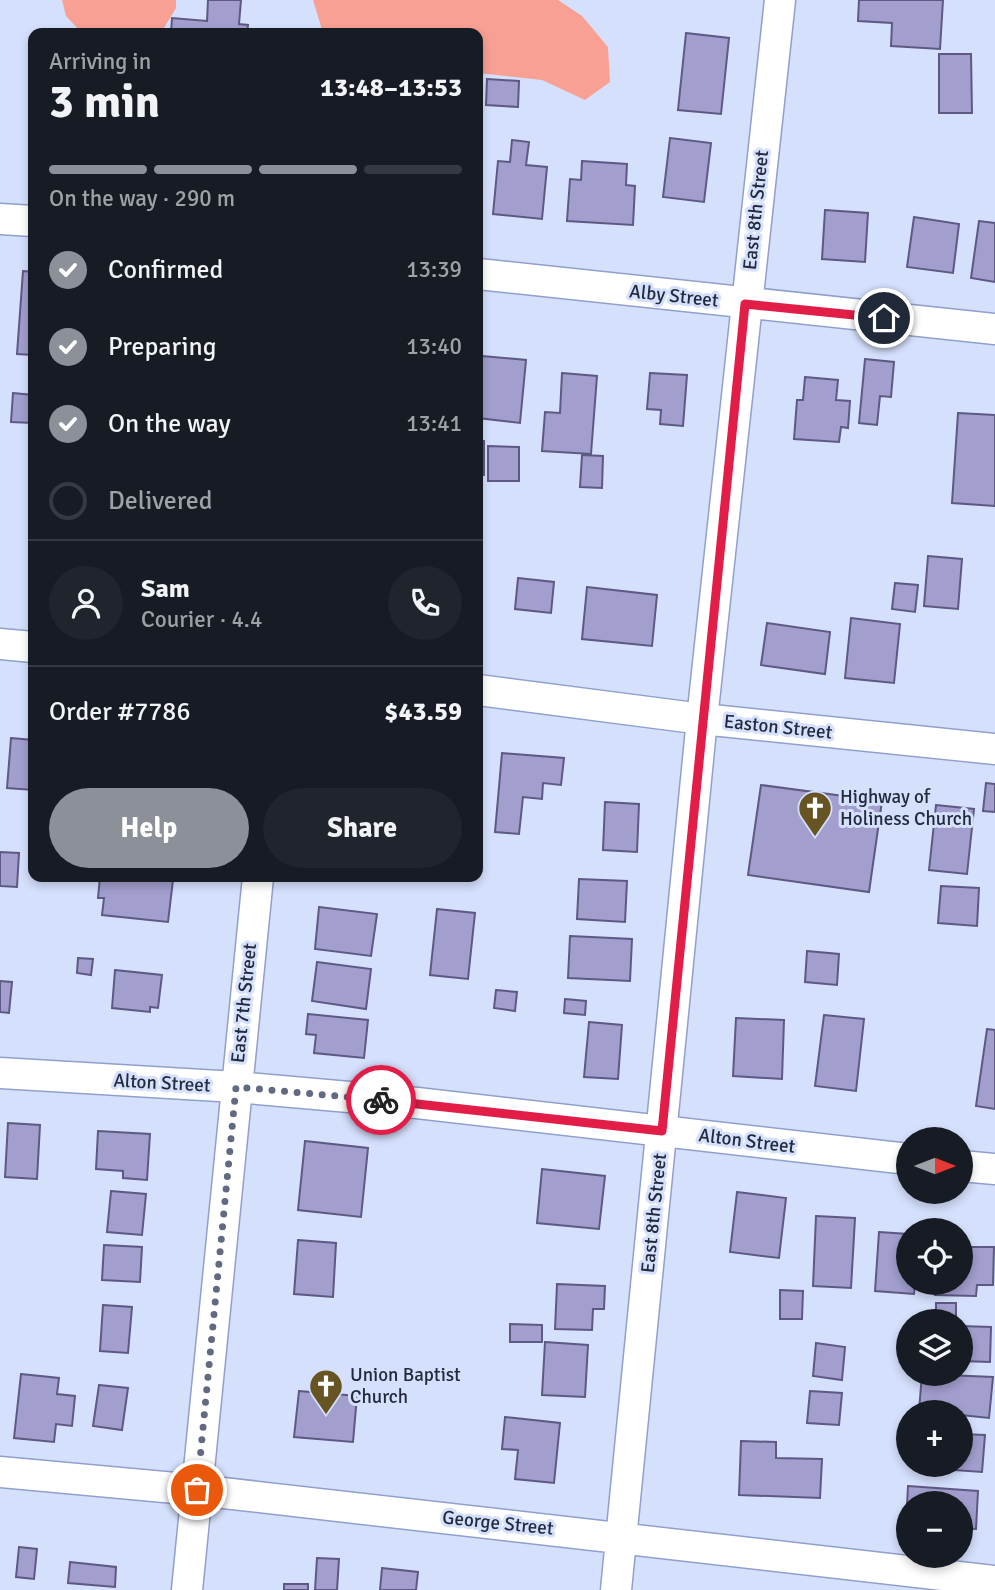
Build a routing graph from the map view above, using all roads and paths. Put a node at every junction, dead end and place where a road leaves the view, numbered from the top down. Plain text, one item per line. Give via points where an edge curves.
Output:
1 (780, 0) edge
2 (0, 219) edge
3 (28, 222) edge
4 (483, 275) edge
5 (745, 304) junction
6 (995, 329) edge
7 (0, 643) edge
8 (28, 646) edge
9 (483, 691) edge
10 (702, 719) junction
11 (995, 749) edge
12 (257, 882) edge
13 (0, 1073) edge
14 (236, 1087) junction
15 (662, 1131) junction
16 (896, 1159) edge
17 (973, 1167) edge
18 (995, 1169) edge
19 (0, 1472) edge
20 (197, 1490) junction
21 (621, 1537) junction
22 (995, 1581) edge
23 (187, 1590) edge
24 (616, 1590) edge

1 - 5 street, East 8th Street
2 - 3 street
4 - 5 street, Alby Street
5 - 6 street, Alby Street
5 - 10 street, East 8th Street
7 - 8 street
9 - 10 street, Easton Street
10 - 11 street, Easton Street
10 - 15 street, East 8th Street
12 - 14 street, East 7th Street
13 - 14 street, Alton Street
14 - 15 street, Alton Street
14 - 20 street, East 7th Street
15 - 16 street, Alton Street
15 - 21 street, East 8th Street
17 - 18 street
19 - 20 street, George Street
20 - 21 street, George Street
20 - 23 street, East 7th Street
21 - 22 street, George Street
21 - 24 street, East 8th Street

